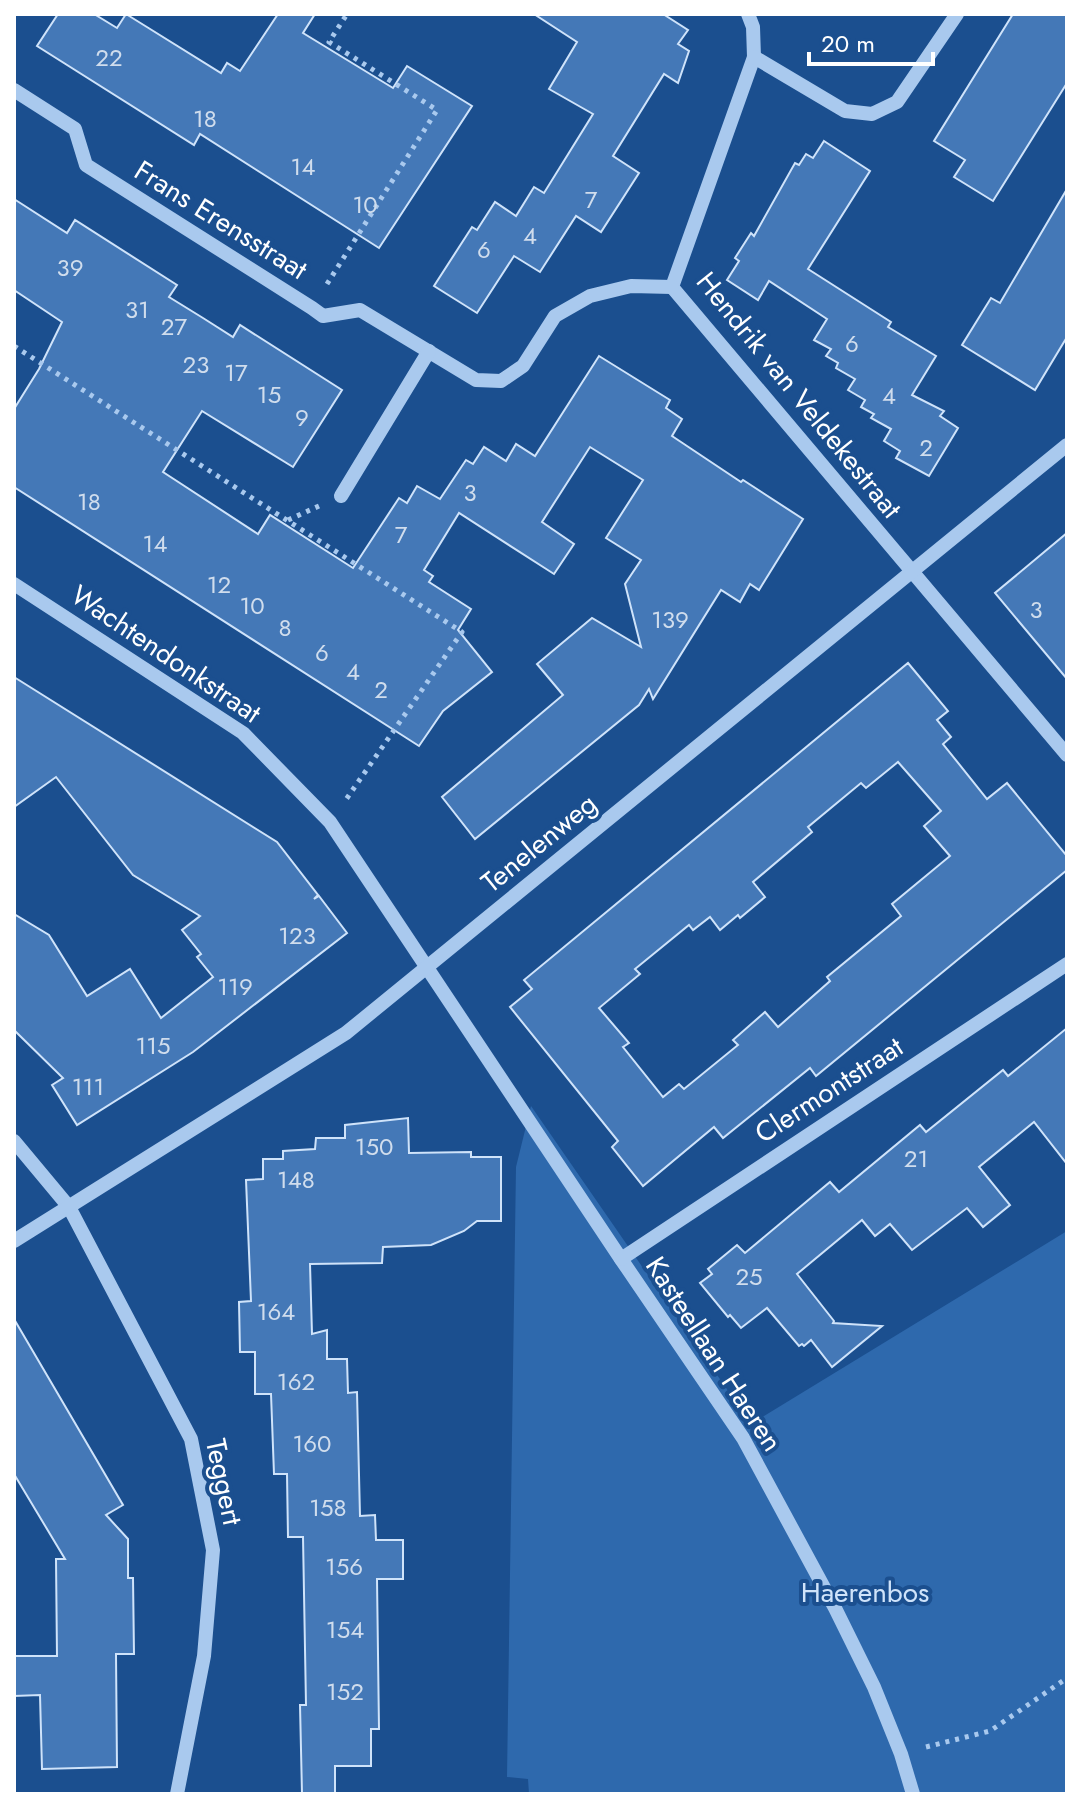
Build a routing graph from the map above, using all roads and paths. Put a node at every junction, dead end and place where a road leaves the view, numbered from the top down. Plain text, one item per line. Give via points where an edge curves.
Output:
1 (347, 14) edge
2 (748, 14) edge
3 (957, 14) edge
4 (754, 57) junction
5 (14, 90) edge
6 (672, 287) junction
7 (312, 308) junction
8 (14, 346) edge
9 (429, 351) junction
10 (1067, 445) edge
11 (341, 496) dead end
12 (912, 574) junction
13 (14, 584) edge
14 (1067, 755) edge
15 (330, 822) junction
16 (1067, 964) edge
17 (428, 966) junction
18 (14, 1141) edge
19 (69, 1207) junction
20 (14, 1241) edge
21 (621, 1259) junction
22 (1067, 1678) edge
23 (901, 1754) junction
24 (177, 1794) edge
25 (913, 1794) edge

1 - 7 path via 329,42 437,110
2 - 4 street, Hendrik van Veldekestraat
3 - 4 street via 897,102 872,114 845,111
4 - 6 street, Hendrik van Veldekestraat
5 - 7 street, Frans Erensstraat via 75,129 86,165
6 - 9 street, Frans Erensstraat via 631,286 590,296 555,316 523,366 501,381 476,380
6 - 12 street, Hendrik van Veldekestraat
7 - 9 street, Frans Erensstraat via 323,316 360,310
8 - 15 path via 462,632
9 - 11 street
10 - 12 street, Tenelenweg
12 - 14 street
12 - 17 street, Tenelenweg
13 - 15 street, Wachtendonkstraat via 243,733
15 - 17 street, Wachtendonkstraat
16 - 21 street, Clermontstraat
17 - 19 street, Tenelenweg via 346,1033
17 - 21 street, Kasteellaan Haeren
18 - 19 street, Teggert
19 - 20 street, Tenelenweg
19 - 24 street, Teggert via 191,1439 213,1550 204,1656
21 - 23 street, Kasteellaan Haeren via 743,1438 835,1608
22 - 23 path via 990,1731
23 - 25 street, Kasteellaan Haeren

